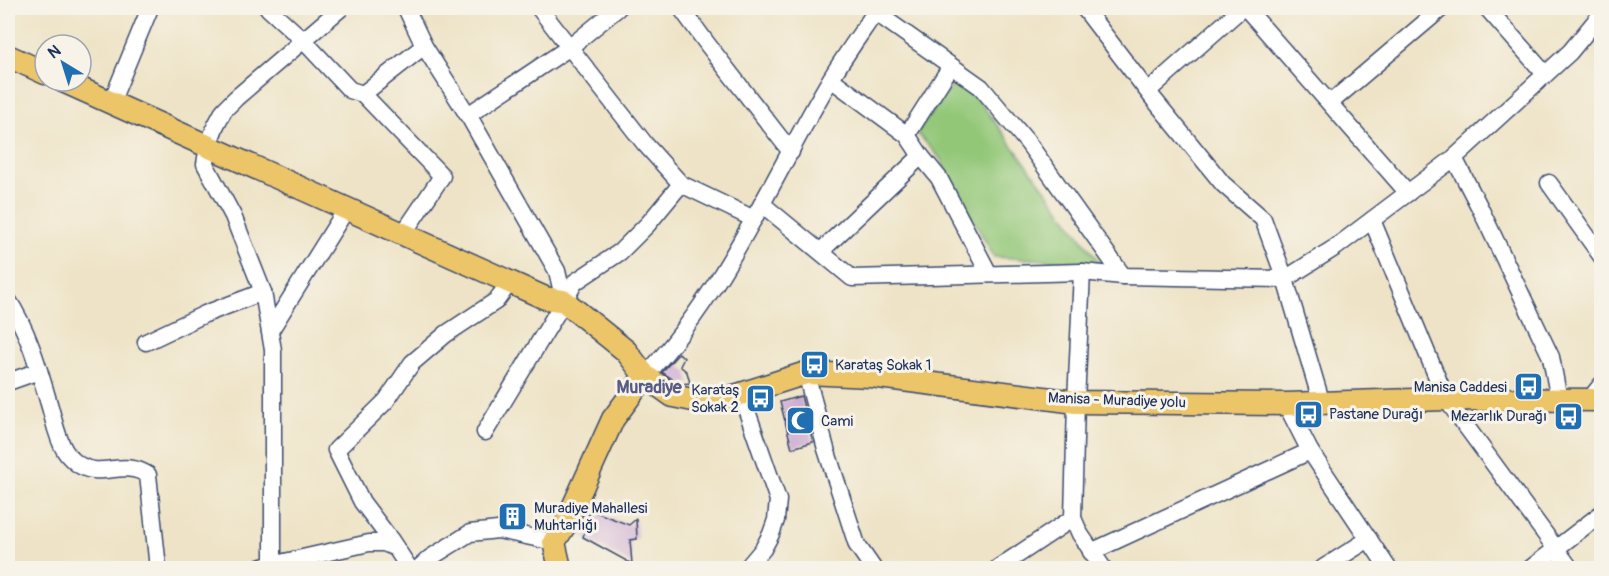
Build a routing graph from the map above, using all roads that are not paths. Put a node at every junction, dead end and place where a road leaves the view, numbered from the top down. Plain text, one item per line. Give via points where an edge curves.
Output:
1 (150, 8) edge
2 (268, 8) edge
3 (341, 8) edge
4 (406, 8) edge
5 (539, 8) edge
6 (618, 8) edge
7 (681, 8) edge
8 (1084, 8) edge
9 (1244, 8) edge
10 (1442, 8) edge
11 (1487, 8) edge
12 (877, 10) edge
13 (1602, 13) edge
14 (303, 40) junction
15 (424, 46) junction
16 (570, 47) junction
17 (8, 56) edge
18 (951, 66) junction
19 (33, 67) edge
20 (1545, 74) junction
21 (831, 79) junction
22 (1148, 92) junction
23 (90, 93) edge
24 (363, 94) junction
25 (111, 102) junction
26 (1330, 103) junction
27 (468, 115) junction
28 (907, 135) junction
29 (208, 146) junction
30 (791, 152) junction
31 (921, 156) junction
32 (1454, 158) junction
33 (1549, 183) dead end
34 (681, 184) junction
35 (1408, 193) junction
36 (347, 208) junction
37 (758, 212) junction
38 (1372, 220) junction
39 (403, 234) junction
40 (820, 251) junction
41 (1602, 257) edge
42 (1082, 272) junction
43 (988, 274) junction
44 (1123, 276) junction
45 (1285, 279) junction
46 (510, 282) junction
47 (263, 292) junction
48 (8, 300) edge
49 (564, 302) junction
50 (270, 331) junction
51 (146, 342) dead end
52 (39, 371) junction
53 (806, 373) junction
54 (645, 376) junction
55 (8, 382) edge
56 (741, 394) junction
57 (1598, 395) edge
58 (1446, 399) junction
59 (1559, 400) junction
60 (1076, 402) junction
61 (1286, 404) junction
62 (1322, 404) junction
63 (485, 432) dead end
64 (1310, 451) junction
65 (1602, 513) edge
66 (1073, 518) junction
67 (1369, 539) junction
68 (554, 542) junction
69 (396, 548) junction
70 (1556, 549) junction
71 (1091, 552) junction
72 (750, 567) edge
73 (158, 568) edge
74 (262, 568) edge
75 (409, 568) edge
76 (419, 568) edge
77 (560, 568) edge
78 (873, 568) edge
79 (998, 568) edge
80 (1103, 568) edge
81 (1323, 568) edge
82 (1388, 568) edge
83 (1531, 568) edge
84 (1570, 568) edge

1 - 25 street
2 - 14 street
3 - 14 street
4 - 15 street
5 - 16 street
6 - 16 street
7 - 30 street
8 - 22 street
9 - 22 street
9 - 26 street
10 - 26 street
11 - 20 street
12 - 18 street
12 - 21 street
13 - 20 street via 1570,52
14 - 24 street via 350,90
14 - 29 street via 224,110
15 - 24 street
15 - 27 street
16 - 27 street
16 - 34 street
17 - 19 main road
18 - 28 street
18 - 44 street via 981,87 1028,143
20 - 32 street
21 - 28 street
21 - 30 street
22 - 45 street via 1223,184 1263,219
23 - 25 main road
24 - 39 street via 442,176
25 - 29 main road
26 - 35 street
27 - 49 street via 557,271
28 - 31 street
29 - 36 main road
29 - 47 street via 205,164 233,216
30 - 37 street
31 - 40 street
31 - 43 street via 939,178
32 - 35 street
32 - 59 street via 1551,357
33 - 41 street
34 - 37 street
34 - 49 street via 620,252 575,282
35 - 38 street
36 - 39 main road
36 - 50 street
37 - 40 street
37 - 54 street via 710,294 669,351
38 - 45 street
38 - 58 street
39 - 46 main road
40 - 43 street via 852,278
42 - 43 street
42 - 44 street
42 - 60 street
44 - 45 street
45 - 62 street
46 - 49 main road
46 - 69 street via 496,301 446,334 412,363 386,401 336,450 362,502
47 - 50 street
47 - 51 street
48 - 52 street via 25,331
49 - 54 main road, Manisa - Muradiye yolu via 626,351
49 - 63 street
50 - 74 street via 273,350
52 - 55 street
52 - 73 street via 61,441 72,459 93,471 131,468 148,475
53 - 56 main road, Manisa - Muradiye yolu
53 - 60 main road, Manisa - Muradiye yolu via 871,376
53 - 78 street via 857,545
54 - 56 main road, Manisa - Muradiye yolu via 673,396 708,403
54 - 68 main road via 613,419
56 - 72 street via 778,500 771,534
57 - 59 main road, Manisa - Muradiye yolu
58 - 59 main road, Manisa - Muradiye yolu
58 - 62 main road, Manisa - Muradiye yolu
58 - 70 street
60 - 61 main road, Manisa - Muradiye yolu
60 - 66 street
61 - 62 main road, Manisa - Muradiye yolu
61 - 64 street
64 - 67 street
64 - 71 street
65 - 70 street
66 - 71 street
66 - 79 street
67 - 81 street
67 - 82 street
68 - 76 street via 498,530 470,533
68 - 77 main road
69 - 74 street via 369,543
69 - 75 street
70 - 83 street
70 - 84 street
71 - 80 street

